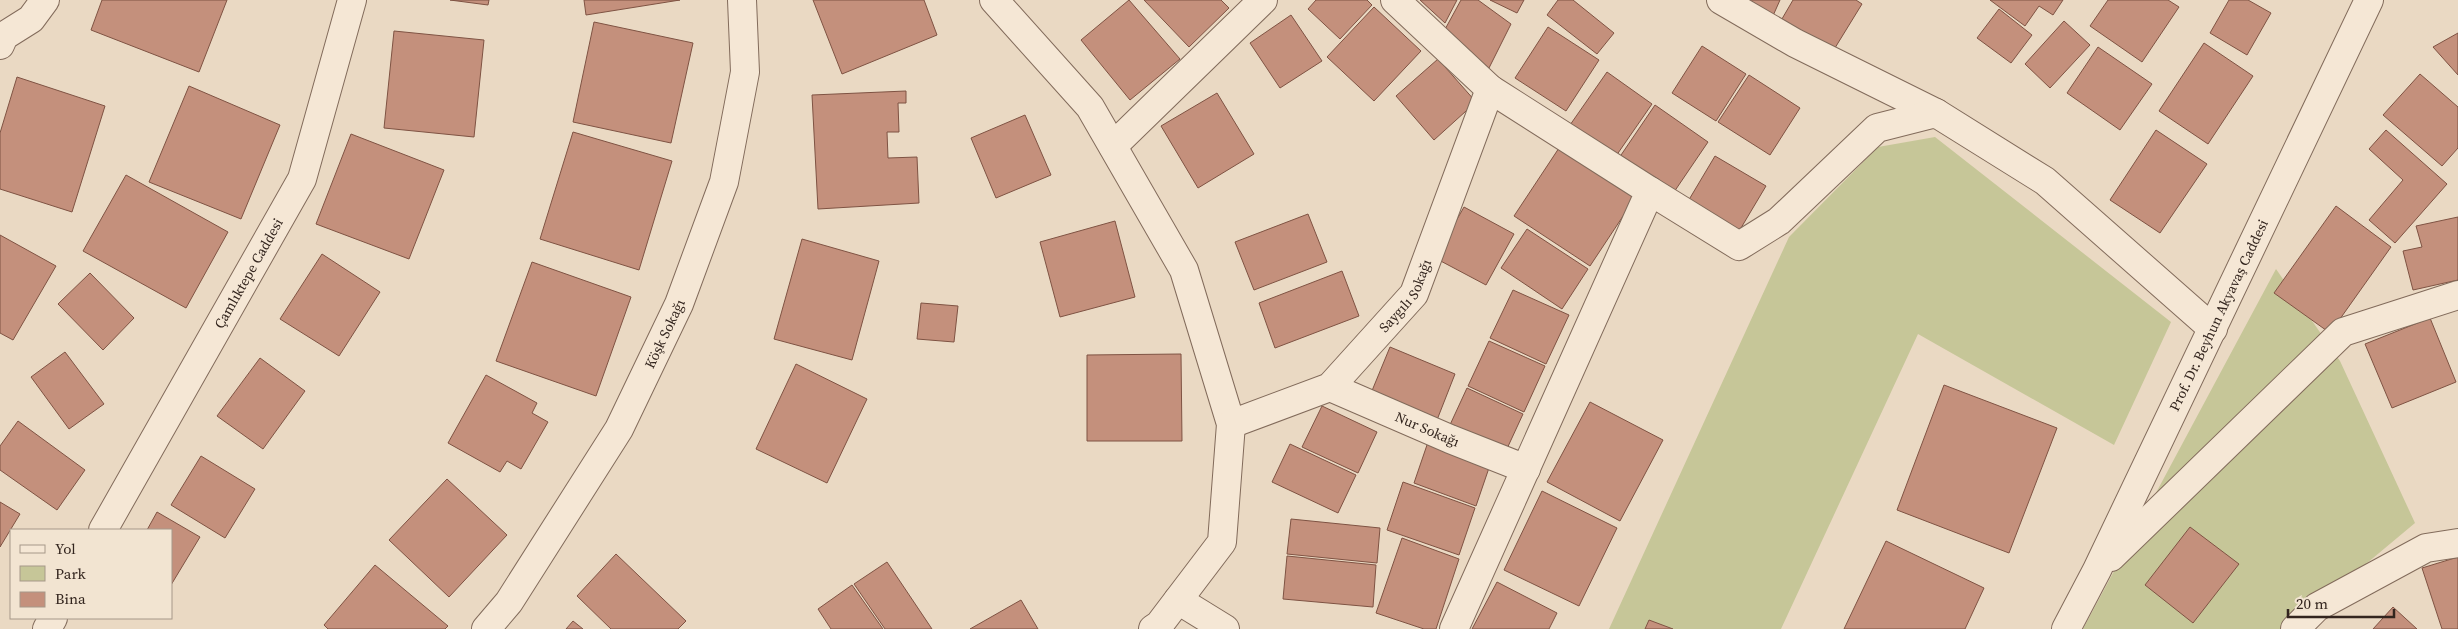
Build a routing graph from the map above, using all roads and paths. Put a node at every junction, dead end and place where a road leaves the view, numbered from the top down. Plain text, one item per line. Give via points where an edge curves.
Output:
1 (45, 0) edge
2 (352, 0) edge
3 (742, 0) edge
4 (994, 0) edge
5 (1263, 0) edge
6 (1395, 0) edge
7 (1721, 0) edge
8 (2369, 0) edge
9 (1, 38) edge
10 (1490, 89) junction
11 (1936, 113) junction
12 (1113, 146) junction
13 (1650, 191) junction
14 (2458, 295) edge
15 (2213, 329) junction
16 (1330, 387) junction
17 (1231, 424) junction
18 (1526, 469) junction
19 (104, 529) edge
20 (2458, 543) edge
21 (2097, 570) junction
22 (1178, 600) junction
23 (486, 629) edge
24 (1153, 629) edge
25 (1224, 629) edge
26 (1454, 629) edge
27 (2066, 629) edge
28 (2294, 629) edge

1 - 9 street via 31,19
2 - 19 street, Çamlıktepe Caddesi via 302,179
3 - 23 street, Köşk Sokağı via 745,72 724,182 679,304 618,429 509,602
4 - 12 street via 1090,107
5 - 12 street
6 - 10 street
7 - 11 street via 1795,43
8 - 15 street, Prof. Dr. Beyhun Akyavaş Caddesi
10 - 13 street
10 - 16 street, Saygılı Sokağı via 1414,294
11 - 13 street via 1877,128 1779,221 1739,246
11 - 15 street via 2045,181
12 - 17 street via 1184,270
13 - 18 street
14 - 21 street via 2343,332
15 - 21 street, Prof. Dr. Beyhun Akyavaş Caddesi
16 - 17 street, Saygılı Sokağı
16 - 18 street, Nur Sokağı
17 - 22 street via 1222,542
18 - 26 street
20 - 28 street via 2426,548 2317,607
21 - 27 street, Prof. Dr. Beyhun Akyavaş Caddesi
22 - 24 street
22 - 25 street

